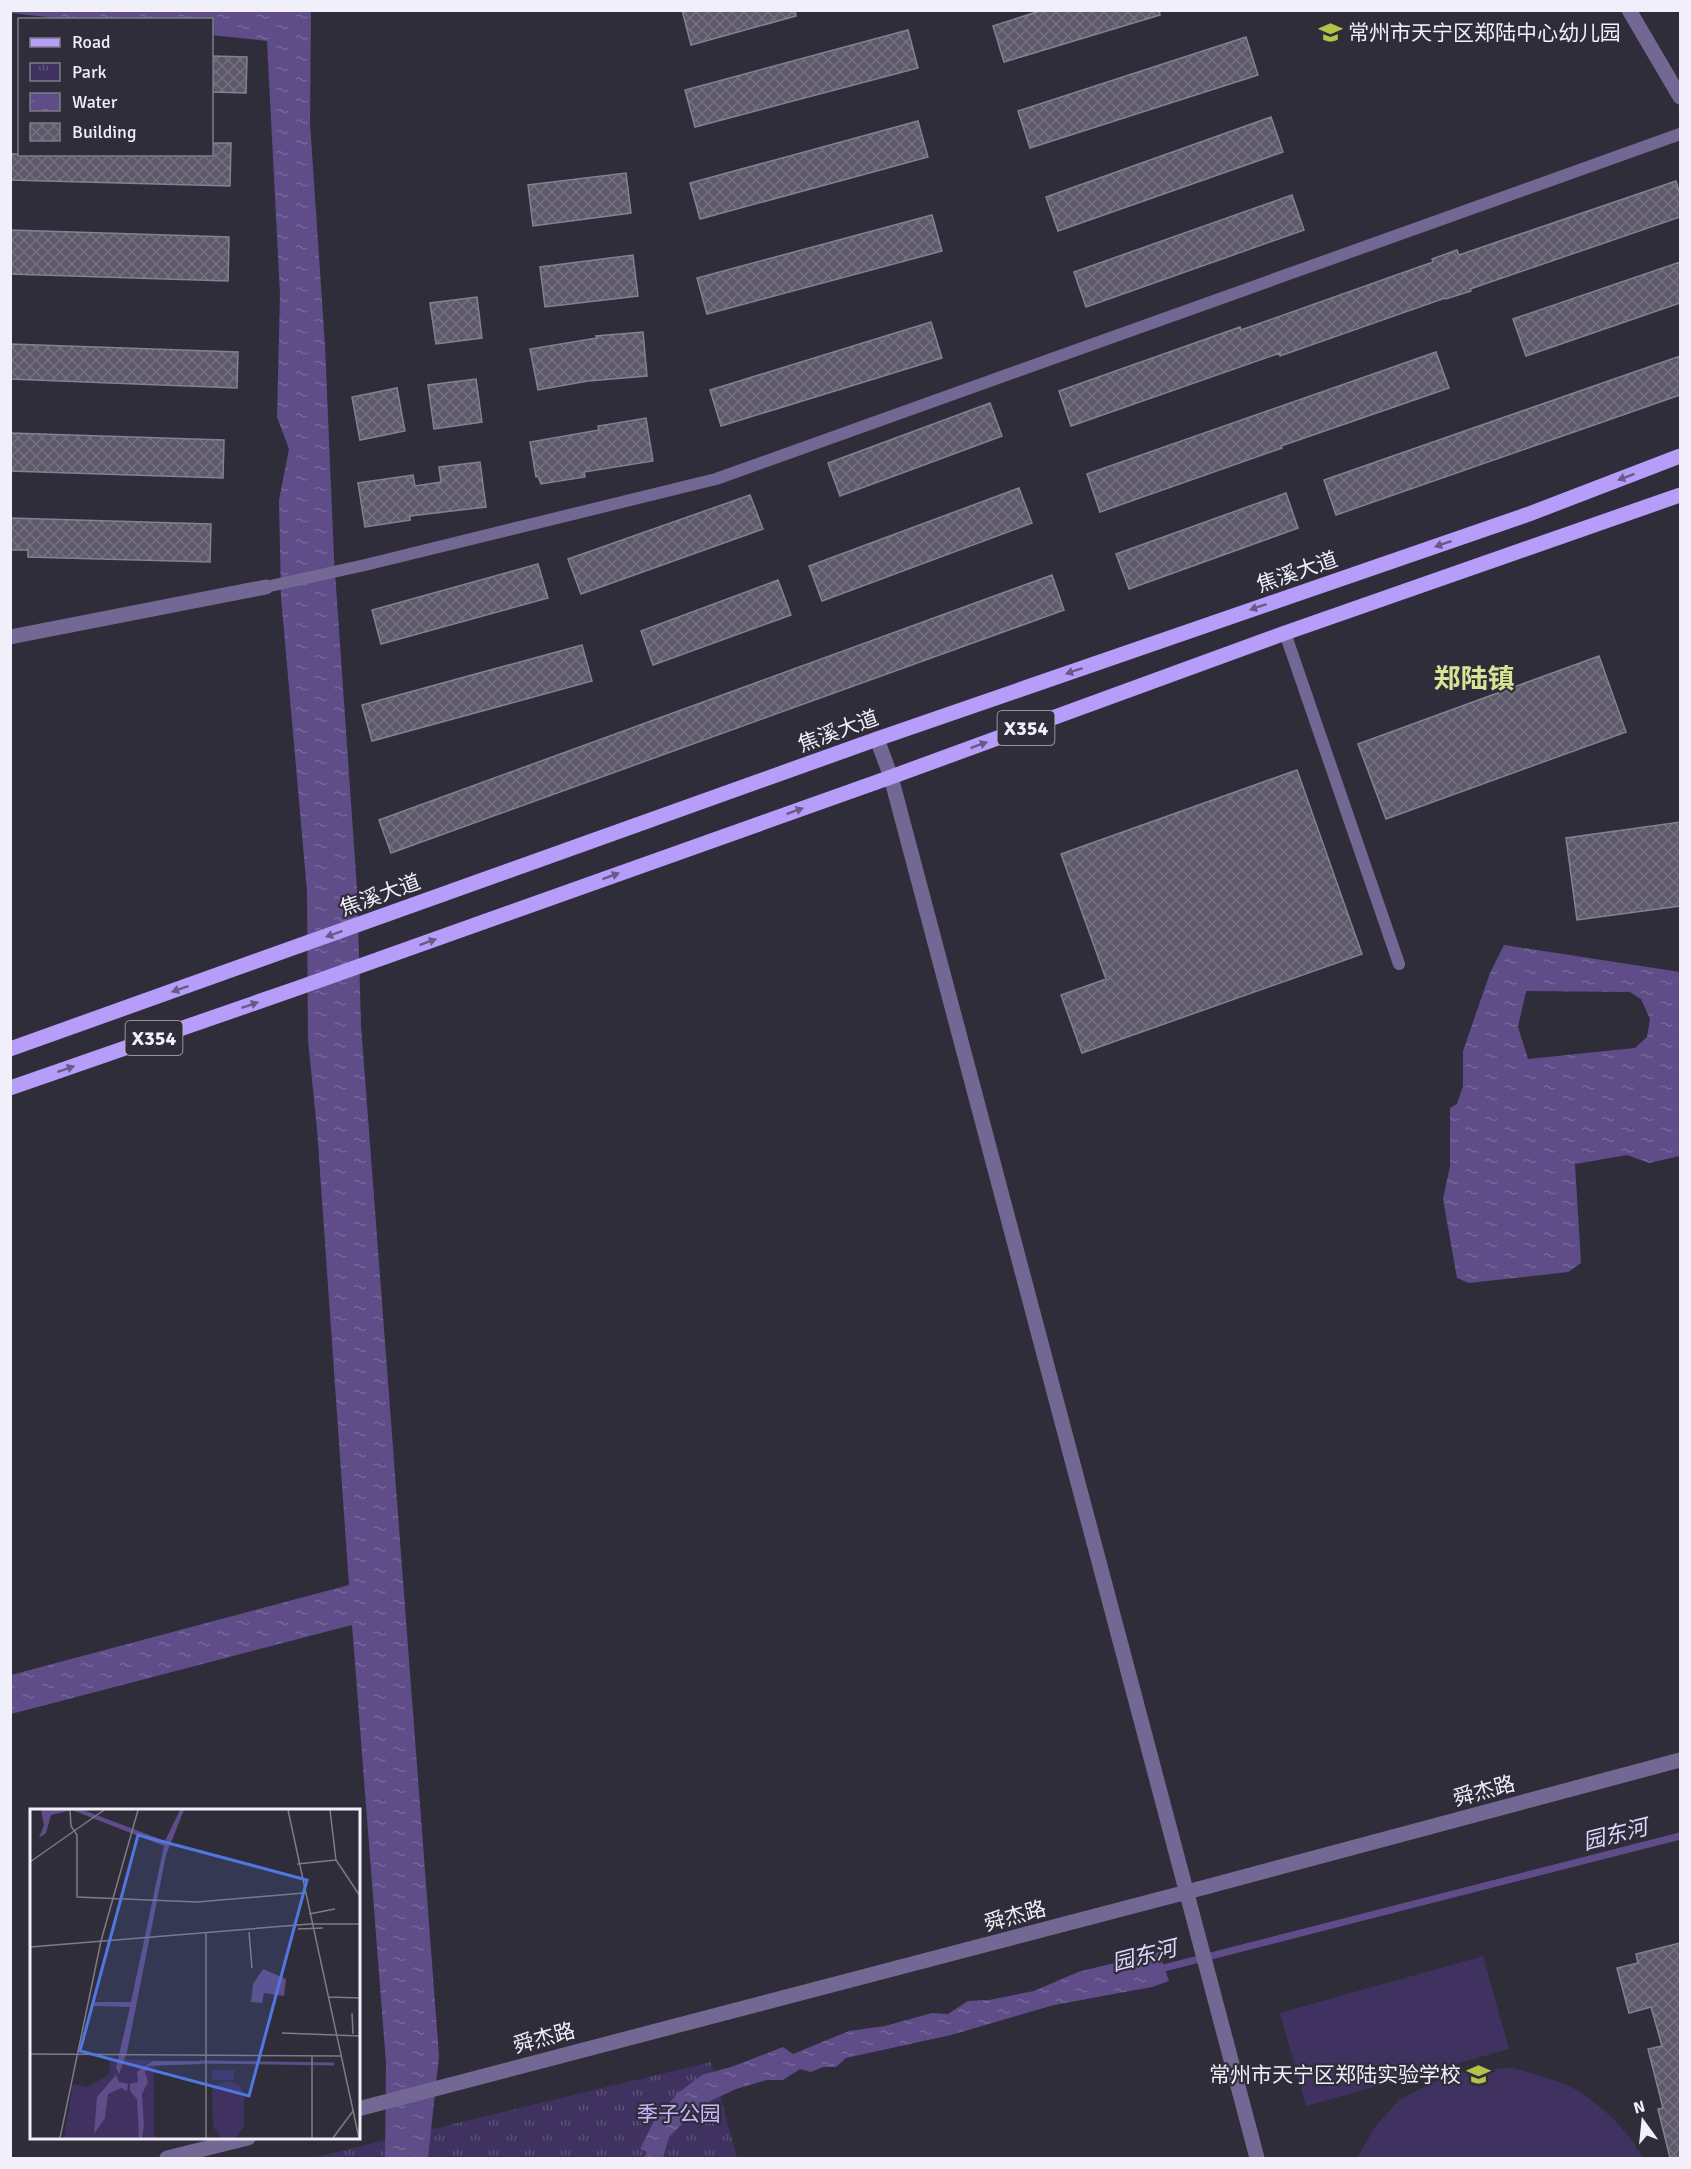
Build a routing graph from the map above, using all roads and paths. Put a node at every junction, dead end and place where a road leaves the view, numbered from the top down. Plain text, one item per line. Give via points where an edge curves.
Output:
1 (1629, 10) edge
2 (1680, 97) edge
3 (1680, 134) edge
4 (1680, 456) edge
5 (1680, 495) edge
6 (267, 587) joint
7 (1285, 633) junction
8 (10, 637) edge
9 (877, 739) junction
10 (891, 777) junction
11 (1398, 964) dead end
12 (10, 1049) edge
13 (10, 1088) edge
14 (1680, 1760) edge
15 (1187, 1892) junction
16 (360, 2108) edge
17 (244, 2139) edge
18 (167, 2158) edge
19 (1257, 2158) edge

1 - 2 street
3 - 6 lane via 716,479
4 -> 9 main road, 焦溪大道 / X354 via 1529,514
5 - 7 main road, X354
6 - 8 street
10 -> 7 main road, X354
7 - 11 lane
9 - 10 street
9 -> 12 main road, 焦溪大道 / X354
13 -> 10 main road, X354
10 - 15 street
14 - 15 street, 舜杰路
15 - 16 street, 舜杰路
15 - 19 street
17 - 18 street

